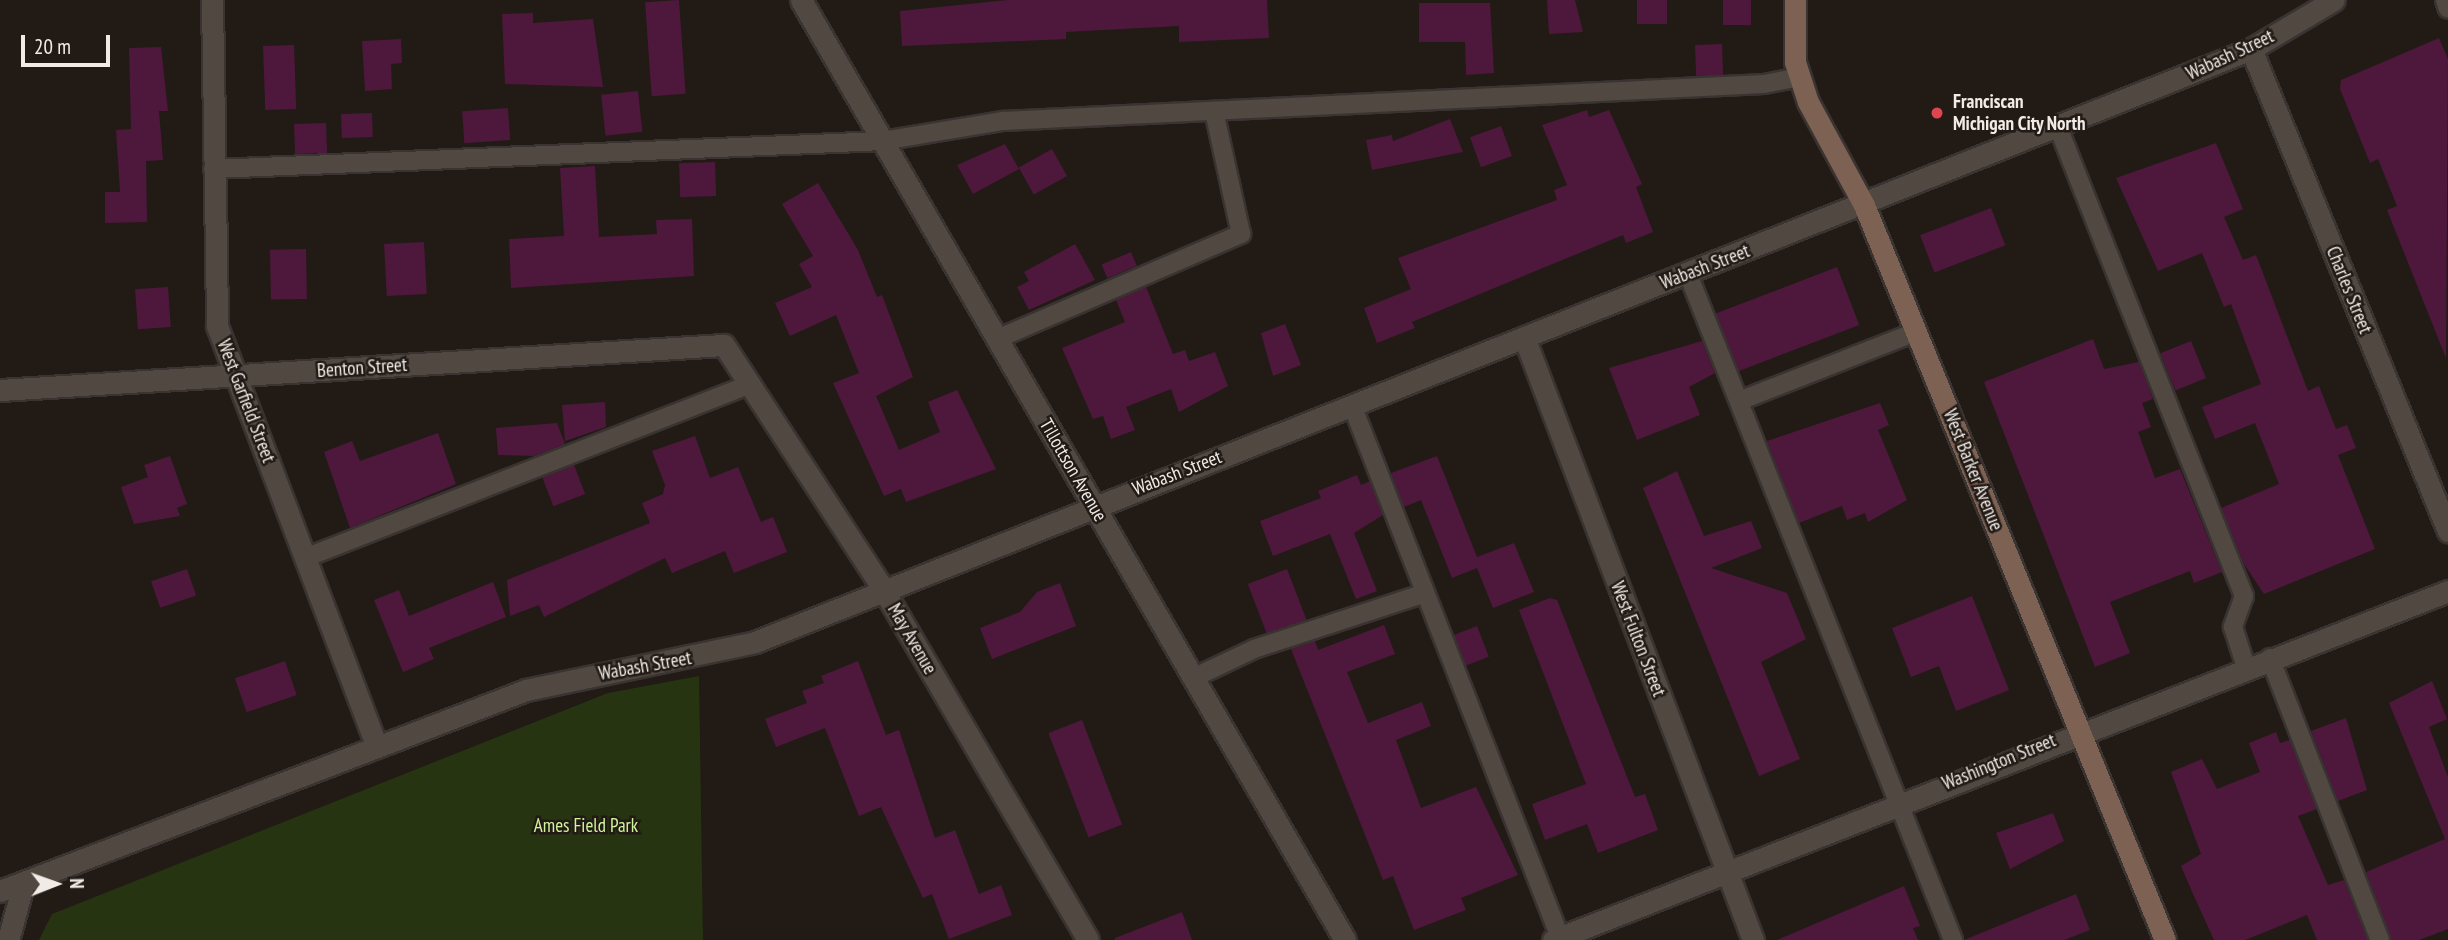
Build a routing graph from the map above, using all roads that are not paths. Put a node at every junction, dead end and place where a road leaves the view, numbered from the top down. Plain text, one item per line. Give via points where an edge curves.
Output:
1 (212, 0) edge
2 (801, 0) edge
3 (1795, 0) edge
4 (2334, 0) edge
5 (2445, 0) edge
6 (2448, 9) edge
7 (2251, 49) junction
8 (1800, 77) junction
9 (1214, 111) junction
10 (2058, 127) junction
11 (883, 141) junction
12 (213, 169) junction
13 (1864, 205) junction
14 (1688, 274) junction
15 (1916, 332) junction
16 (1524, 337) junction
17 (997, 339) junction
18 (724, 345) joint
19 (233, 373) junction
20 (750, 384) junction
21 (0, 390) edge
22 (1739, 401) junction
23 (1352, 405) junction
24 (1093, 506) junction
25 (2448, 531) edge
26 (307, 557) junction
27 (883, 589) junction
28 (2448, 591) edge
29 (1425, 593) junction
30 (2270, 658) junction
31 (2246, 667) junction
32 (1193, 678) junction
33 (2079, 730) junction
34 (375, 743) junction
35 (1899, 801) junction
36 (1725, 870) junction
37 (24, 882) junction
38 (0, 891) edge
39 (1558, 939) edge
40 (8, 940) edge
41 (1088, 940) edge
42 (1345, 940) edge
43 (1753, 940) edge
44 (1953, 940) edge
45 (2165, 940) edge
46 (2381, 940) edge

1 - 12 street, West Garfield Street
2 - 11 street, Tillottson Avenue
3 - 8 street, West Barker Avenue
4 - 7 street, Wabash Street
5 - 6 lane
7 - 10 street, Wabash Street
7 - 25 street, Charles Street
8 - 9 lane via 1764,84
8 - 13 street, West Barker Avenue
9 - 11 lane via 1003,121
9 - 17 lane via 1241,234
10 - 13 street, Wabash Street
10 - 31 lane via 2244,596 2233,627
11 - 12 lane
11 - 17 street, Tillottson Avenue
12 - 19 street, West Garfield Street via 217,326
13 - 14 street, Wabash Street
13 - 15 street, West Barker Avenue
14 - 16 street, Wabash Street
14 - 22 lane
15 - 22 lane
15 - 33 street, West Barker Avenue
16 - 23 street, Wabash Street
16 - 36 street, West Fulton Street
17 - 24 street, Tillottson Avenue
18 - 19 street, Benton Street
18 - 20 street, May Avenue
19 - 21 street, Benton Street
19 - 26 street, West Garfield Street
20 - 26 lane
20 - 27 street, May Avenue
22 - 35 lane
23 - 24 street, Wabash Street
23 - 29 lane
24 - 27 street, Wabash Street
24 - 32 street, Tillottson Avenue
26 - 34 street, West Garfield Street
27 - 34 street, Wabash Street via 755,642 526,690
27 - 41 street, May Avenue
28 - 30 street, Washington Street
29 - 32 lane via 1254,649
29 - 39 lane
30 - 31 street, Washington Street
30 - 46 lane
31 - 33 street, Washington Street
32 - 42 street, Tillottson Avenue
33 - 35 street, Washington Street
33 - 45 street, West Barker Avenue
34 - 37 street, Wabash Street
35 - 36 street, Washington Street
35 - 44 lane
36 - 39 street, Washington Street
36 - 43 street, West Fulton Street
37 - 38 street, Wabash Street
37 - 40 street

